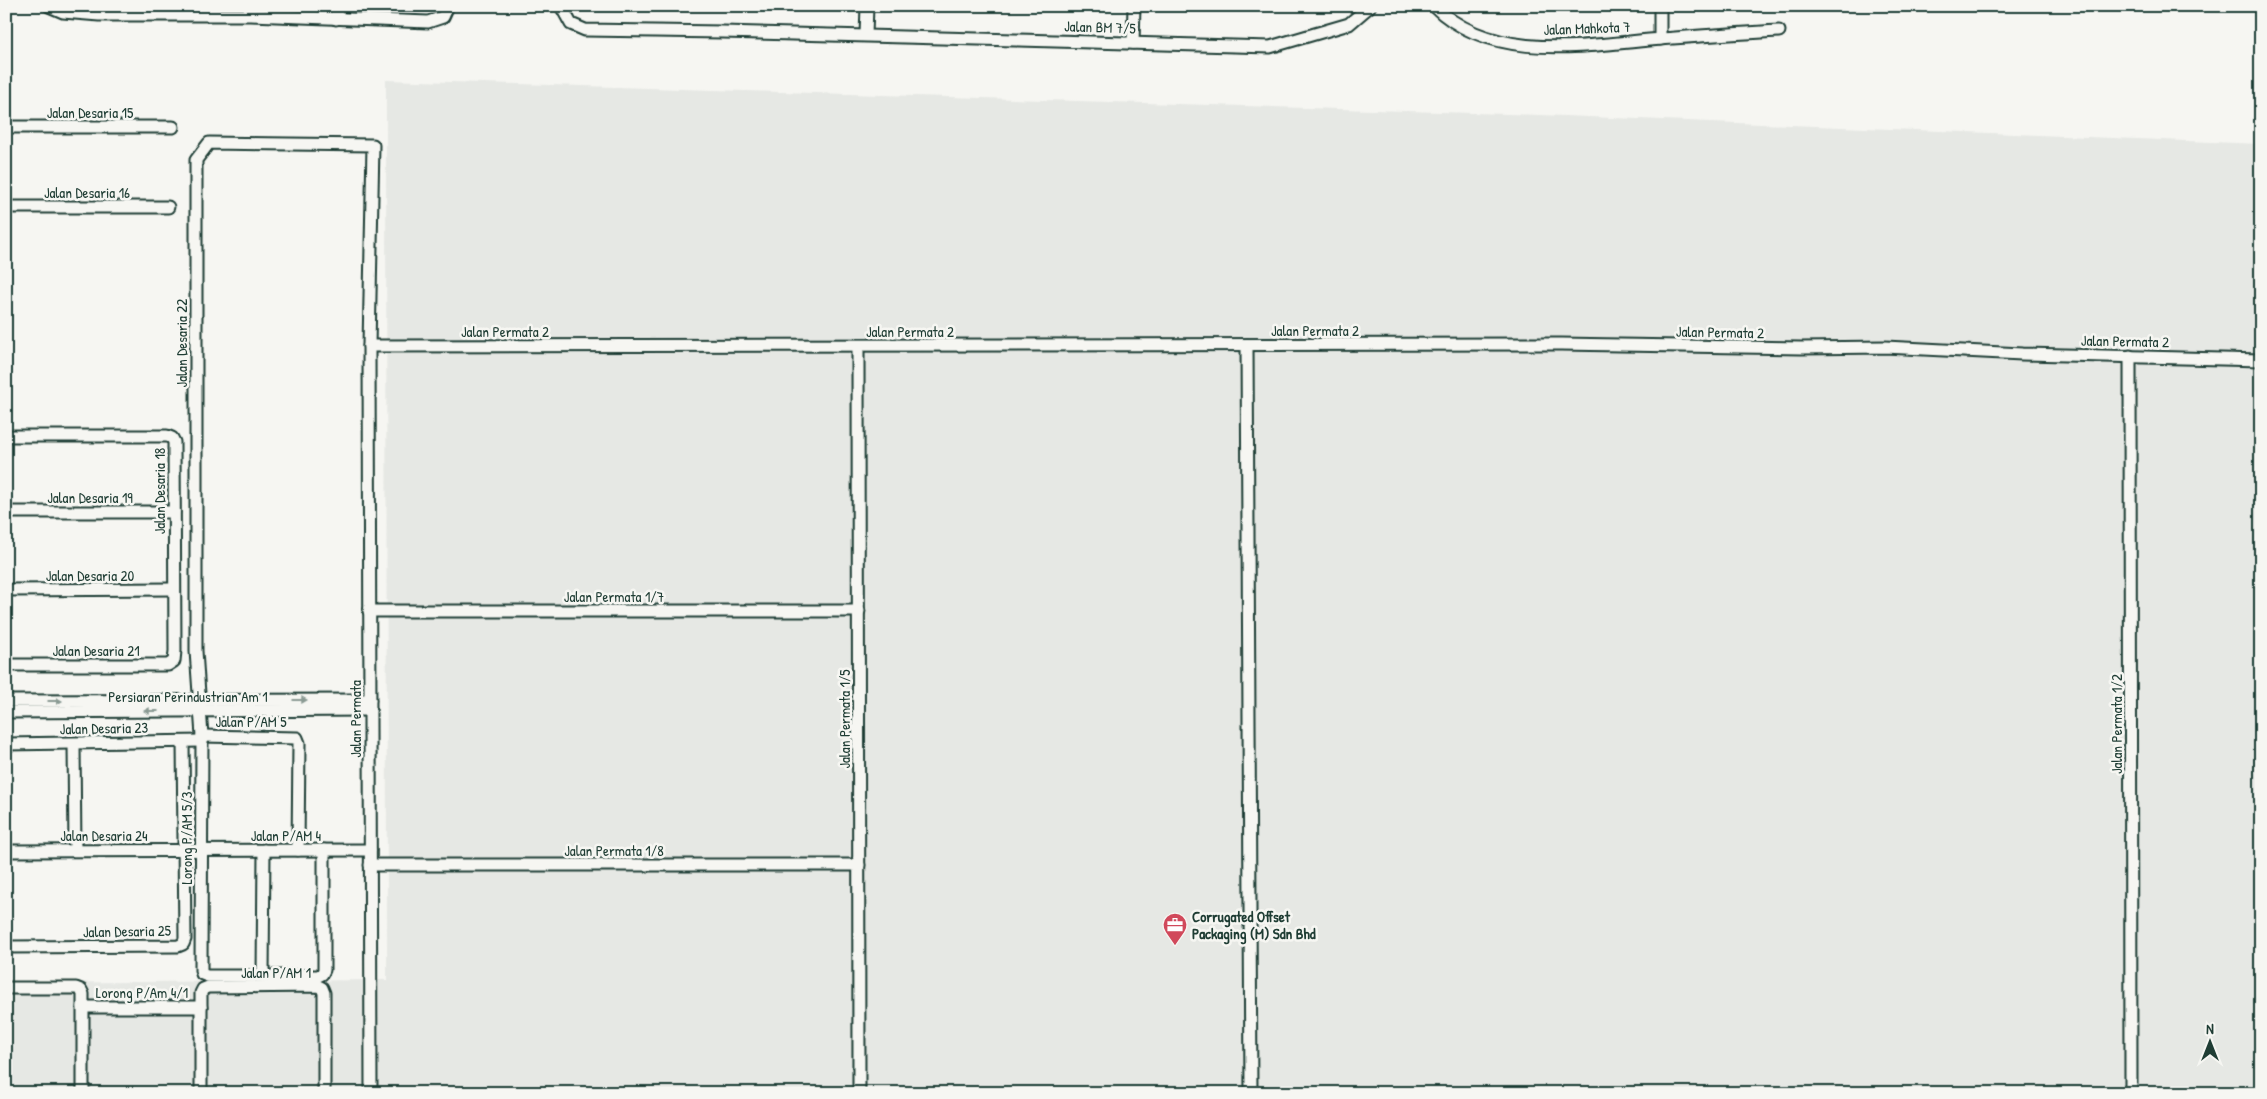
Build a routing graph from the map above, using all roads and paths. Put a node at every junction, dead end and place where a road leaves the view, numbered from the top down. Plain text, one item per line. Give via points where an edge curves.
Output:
1 (49, 6) edge
2 (337, 6) edge
3 (448, 6) edge
4 (561, 6) edge
5 (867, 6) edge
6 (1134, 6) edge
7 (1370, 6) edge
8 (1434, 6) edge
9 (1660, 6) edge
10 (336, 19) junction
11 (1779, 31) dead end
12 (866, 36) junction
13 (1660, 39) junction
14 (1133, 43) junction
15 (6, 127) edge
16 (173, 127) dead end
17 (373, 145) joint
18 (6, 208) edge
19 (168, 208) dead end
20 (1247, 345) junction
21 (369, 346) junction
22 (858, 346) junction
23 (2130, 356) junction
24 (2261, 360) edge
25 (6, 436) edge
26 (6, 512) edge
27 (174, 512) junction
28 (174, 589) junction
29 (6, 590) edge
30 (369, 611) junction
31 (859, 611) junction
32 (175, 651) joint
33 (6, 665) edge
34 (6, 701) edge
35 (370, 705) junction
36 (199, 706) junction
37 (6, 712) edge
38 (202, 739) junction
39 (183, 742) junction
40 (6, 744) edge
41 (74, 744) junction
42 (75, 850) junction
43 (184, 850) junction
44 (201, 850) junction
45 (264, 850) junction
46 (298, 850) junction
47 (324, 850) junction
48 (370, 850) junction
49 (6, 851) edge
50 (370, 865) junction
51 (859, 865) junction
52 (6, 947) edge
53 (263, 976) junction
54 (6, 988) edge
55 (83, 1007) junction
56 (201, 1007) junction
57 (83, 1093) edge
58 (201, 1093) edge
59 (324, 1093) edge
60 (371, 1093) edge
61 (859, 1093) edge
62 (1251, 1093) edge
63 (2131, 1093) edge

1 - 10 street via 63,12 99,16 251,15
2 - 10 street
3 - 10 street via 443,17 434,22
4 - 12 street, Jalan BM 7/5 via 571,24 585,30
5 - 12 street
6 - 14 street
7 - 14 street, Jalan BM 7/5 via 1349,24 1270,47
8 - 13 street, Jalan Mahkota 7 via 1468,29 1514,43 1572,46
9 - 13 street
11 - 13 street, Jalan Mahkota 7
12 - 14 street, Jalan BM 7/5
15 - 16 street, Jalan Desaria 15
17 - 21 street, Jalan Permata
17 - 36 street, Jalan Desaria 22 via 209,143 196,160 196,651
18 - 19 street, Jalan Desaria 16
20 - 22 street, Jalan Permata 2
20 - 23 street, Jalan Permata 2 via 1885,347
20 - 62 street
21 - 22 street, Jalan Permata 2
21 - 30 street, Jalan Permata
22 - 31 street, Jalan Permata 1/5
23 - 24 street, Jalan Permata 2
23 - 63 street, Jalan Permata 1/2
25 - 27 street, Jalan Desaria 18 via 170,436 174,442
26 - 27 street, Jalan Desaria 19
27 - 28 street, Jalan Desaria 18
28 - 29 street, Jalan Desaria 20
28 - 32 street, Jalan Desaria 18
30 - 31 street, Jalan Permata 1/7
30 - 35 street, Jalan Permata
31 - 51 street, Jalan Permata 1/5
32 - 33 street, Jalan Desaria 21 via 174,661 168,665
34 -> 36 street, Persiaran Perindustrian Am 1
35 - 36 street, Persiaran Perindustrian Am 1
35 - 48 street, Jalan Permata
36 -> 37 street, Persiaran Perindustrian Am 1
36 - 38 street, Lorong P/AM 5/3
38 - 39 street, Jalan Desaria 23
38 - 44 street, Lorong P/AM 5/3
38 - 46 street, Jalan P/AM 5 via 292,736 298,740
39 - 41 street, Jalan Desaria 23
39 - 43 street
40 - 41 street, Jalan Desaria 23
41 - 42 street
42 - 43 street, Jalan Desaria 24
42 - 49 street, Jalan Desaria 24
43 - 44 street, Jalan Desaria 24
43 - 52 street, Jalan Desaria 25 via 185,939 181,945
44 - 45 street, Jalan P/AM 4
44 - 53 street, Lorong P/AM 5/3 via 201,972 207,976
45 - 46 street, Jalan P/AM 4
45 - 53 street
46 - 47 street, Jalan P/AM 4
47 - 48 street, Jalan P/AM 4
47 - 53 street, Jalan P/AM 1 via 324,966 320,976
48 - 50 street, Jalan Permata
50 - 51 street, Jalan Permata 1/8
50 - 60 street, Jalan Permata
51 - 61 street, Jalan Permata 1/5
54 - 55 street via 79,988 83,994
55 - 56 street, Lorong P/Am 4/1
55 - 57 street
56 - 58 street
56 - 59 street, Jalan P/AM 1 via 202,991 208,987 322,988

